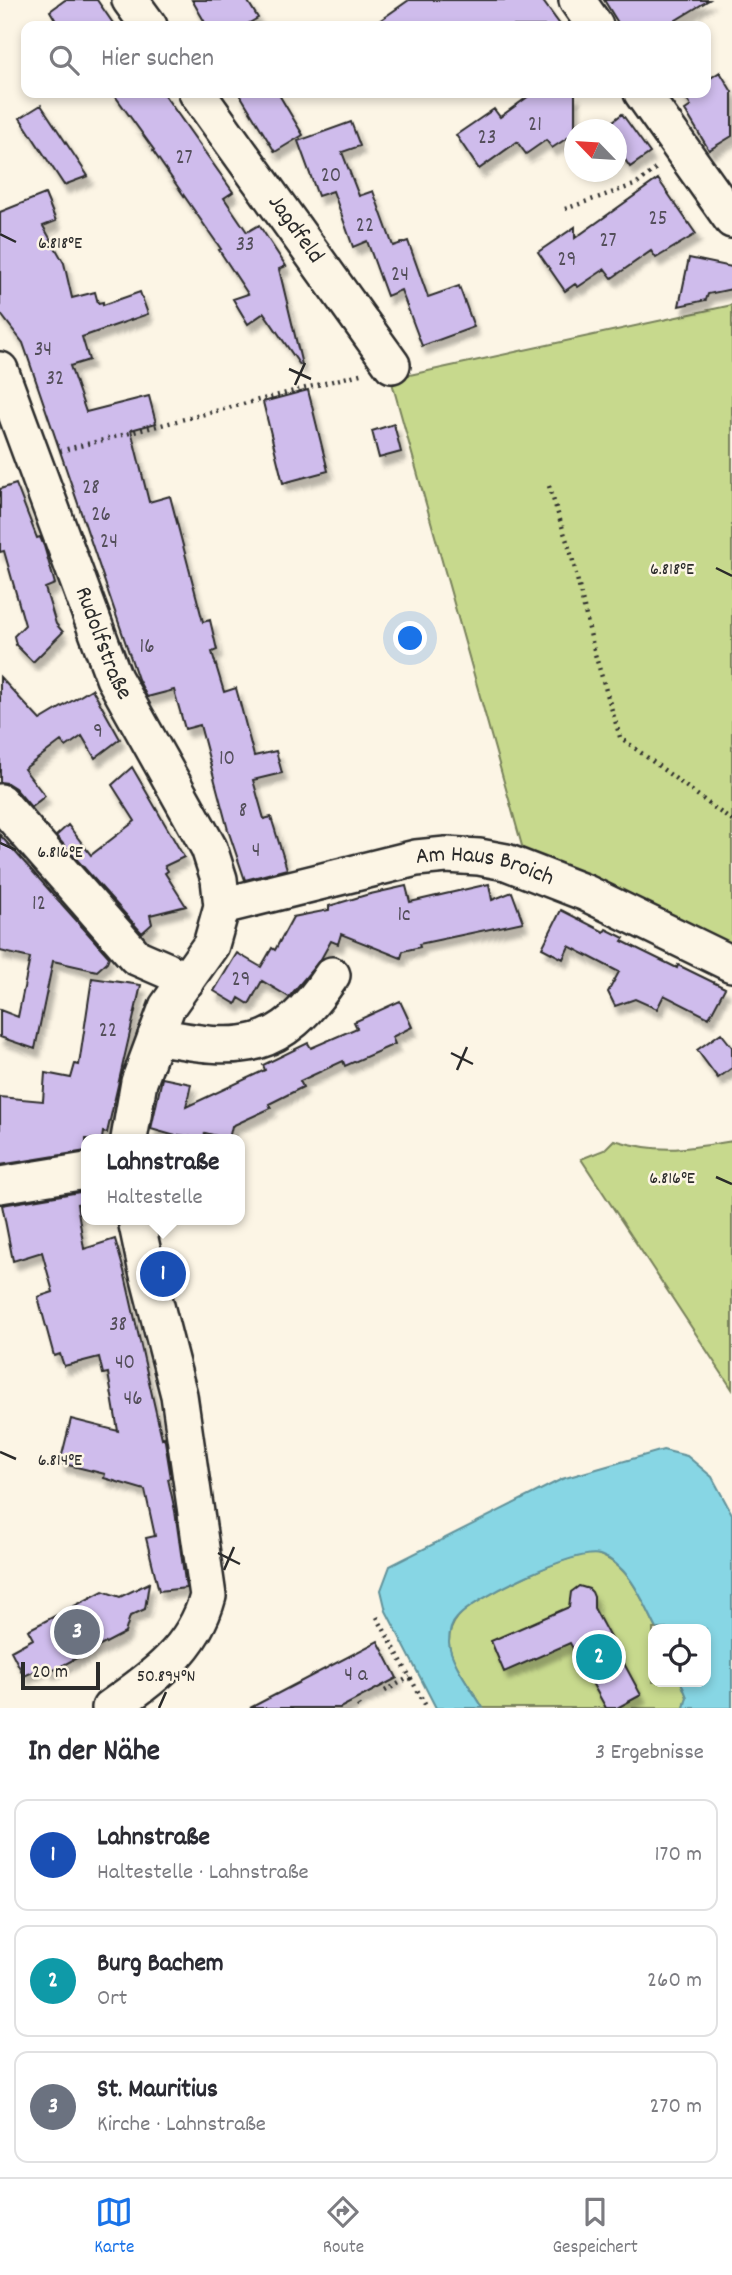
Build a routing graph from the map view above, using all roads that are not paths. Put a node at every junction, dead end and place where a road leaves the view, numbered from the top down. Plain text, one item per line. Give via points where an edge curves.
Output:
1 (130, 0) edge
2 (578, 0) edge
3 (145, 21) edge
4 (592, 21) edge
5 (201, 98) edge
6 (646, 98) edge
7 (732, 220) edge
8 (392, 366) road end
9 (0, 370) edge
10 (0, 802) edge
11 (222, 906) junction
12 (732, 964) edge
13 (332, 975) dead end
14 (186, 981) junction
15 (156, 1036) junction
16 (130, 1134) edge
17 (81, 1172) edge
18 (0, 1185) edge
19 (137, 1225) edge
20 (110, 1708) edge

1 - 3 street
2 - 4 street
5 - 8 street, Jagdfeld
6 - 7 street
9 - 11 street, Rudolfstraße via 114,678 209,848
10 - 14 street via 136,957
11 - 12 street, Am Haus Broich via 416,858 479,857 551,878
11 - 14 street via 211,945
13 - 15 street via 298,1019 250,1045 197,1044
14 - 15 street via 167,1007
15 - 16 street via 139,1082
17 - 18 street
19 - 20 street via 179,1395 208,1596 190,1639 163,1668

